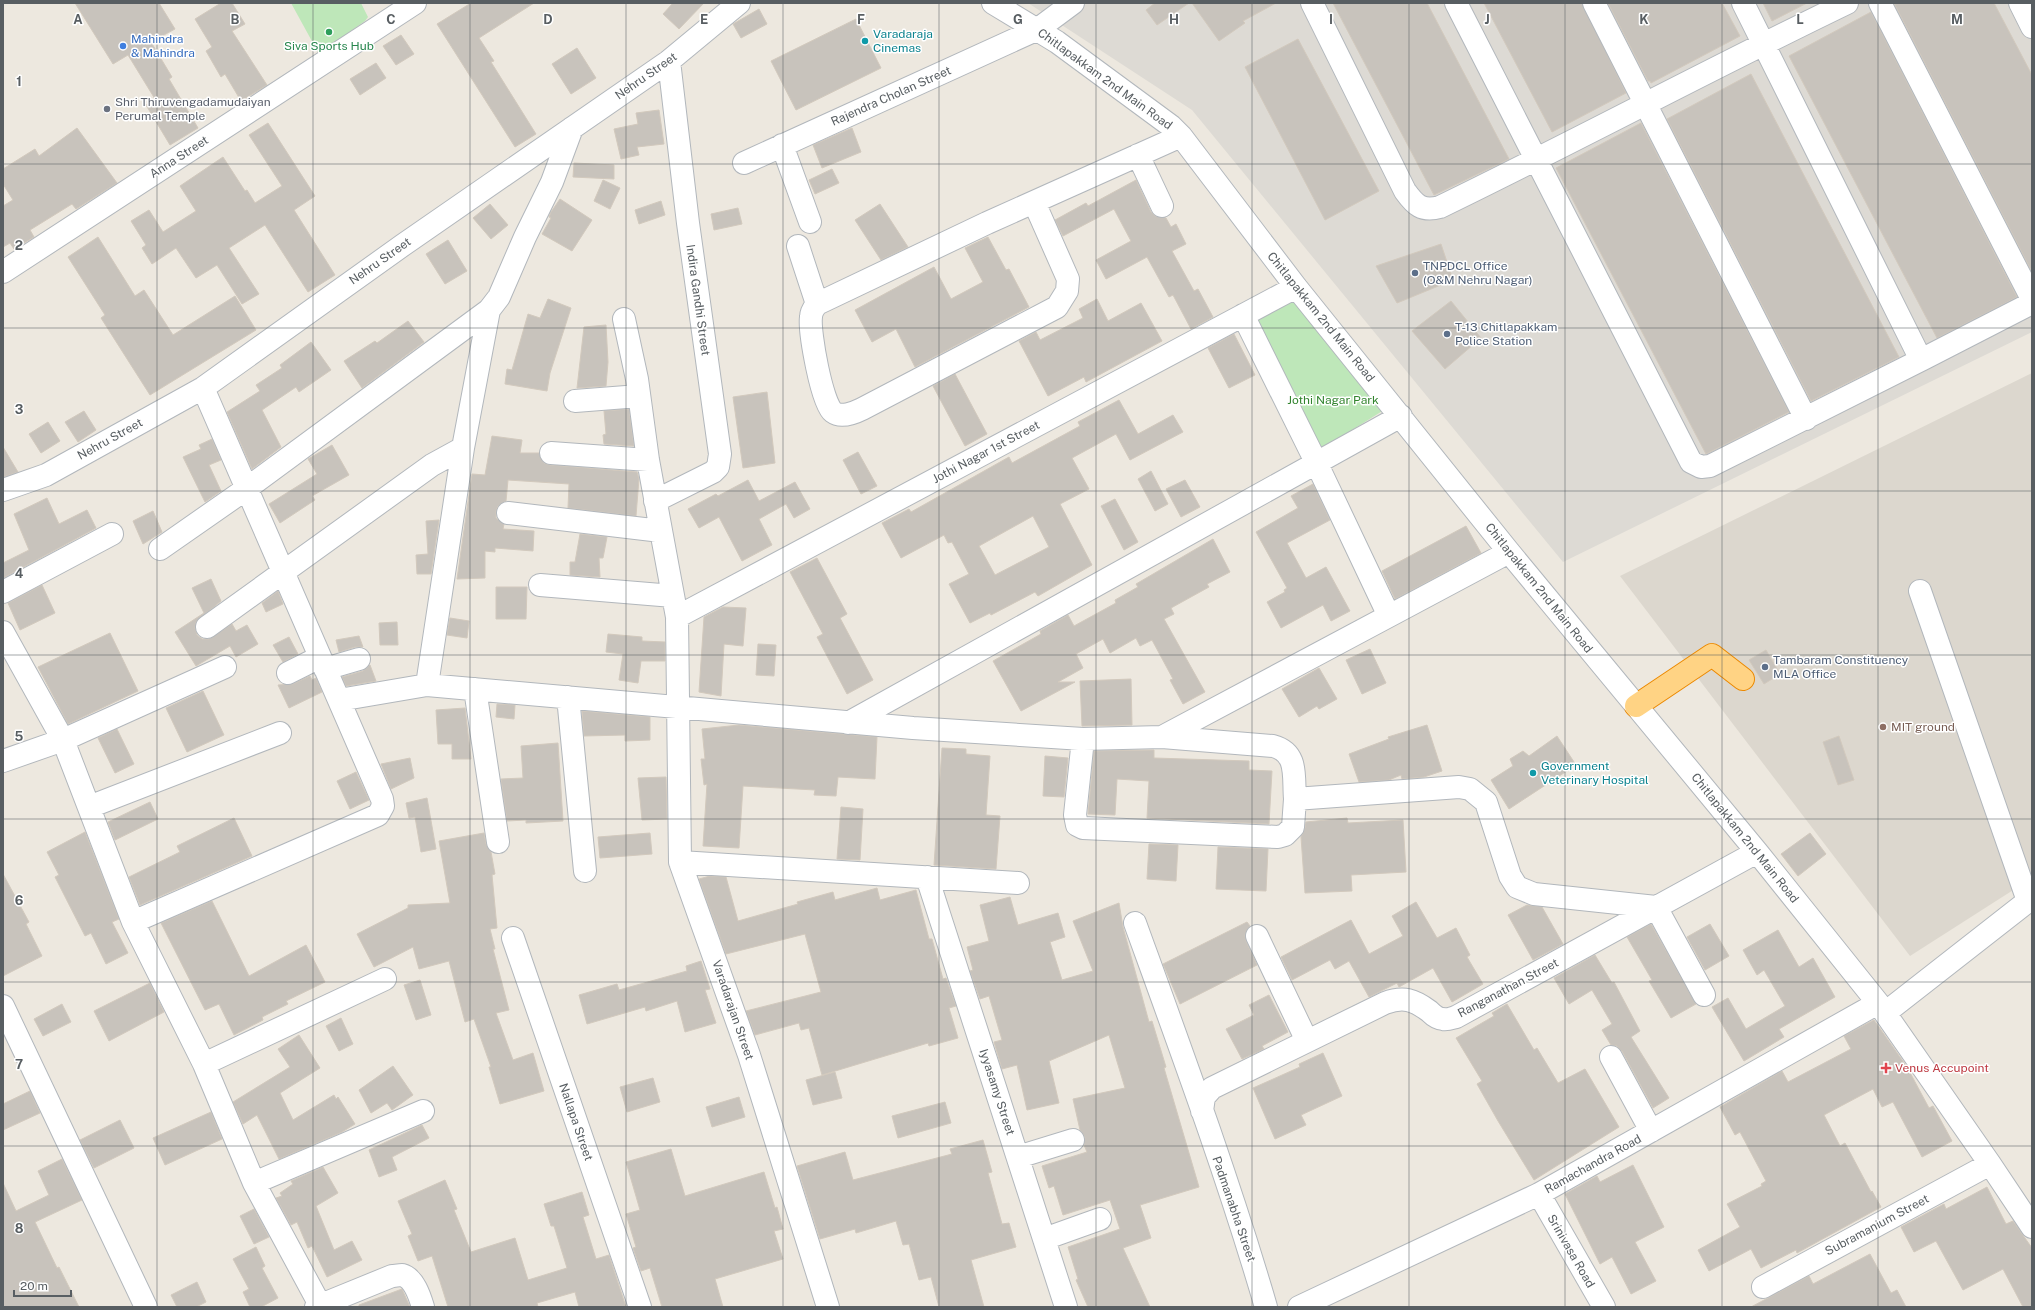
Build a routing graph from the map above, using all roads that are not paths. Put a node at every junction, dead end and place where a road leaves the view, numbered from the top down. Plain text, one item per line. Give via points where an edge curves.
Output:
1 (415, 3) edge
2 (739, 3) edge
3 (993, 3) edge
4 (1073, 3) edge
5 (1312, 3) edge
6 (1456, 3) edge
7 (1594, 3) edge
8 (1743, 3) edge
9 (1847, 3) edge
10 (1880, 3) edge
11 (2020, 3) edge
12 (2032, 27) edge
13 (1038, 29) junction
14 (1764, 43) junction
15 (669, 61) junction
16 (1646, 104) junction
17 (572, 128) junction
18 (1181, 136) junction
19 (782, 145) junction
20 (1138, 155) junction
21 (1536, 161) junction
22 (744, 163) dead end
23 (1034, 202) junction
24 (1162, 206) dead end
25 (810, 222) dead end
26 (798, 246) dead end
27 (3, 272) edge
28 (1296, 287) junction
29 (2032, 299) edge
30 (2032, 303) edge
31 (817, 304) junction
32 (489, 310) junction
33 (1243, 315) junction
34 (624, 319) dead end
35 (1921, 360) junction
36 (203, 388) junction
37 (640, 396) junction
38 (575, 401) dead end
39 (1401, 416) junction
40 (1806, 419) junction
41 (464, 448) junction
42 (551, 453) dead end
43 (648, 460) junction
44 (1316, 462) junction
45 (246, 489) junction
46 (3, 490) edge
47 (655, 501) junction
48 (508, 514) dead end
49 (661, 531) junction
50 (112, 534) dead end
51 (160, 549) dead end
52 (1509, 552) junction
53 (283, 574) junction
54 (540, 585) dead end
55 (1920, 591) dead end
56 (3, 592) edge
57 (673, 596) junction
58 (1389, 616) junction
59 (677, 617) junction
60 (207, 627) dead end
61 (3, 632) edge
62 (359, 659) dead end
63 (323, 663) junction
64 (225, 667) dead end
65 (288, 674) dead end
66 (1743, 679) dead end
67 (427, 685) junction
68 (475, 689) junction
69 (568, 697) junction
70 (339, 700) junction
71 (677, 706) junction
72 (1636, 706) junction
73 (848, 723) junction
74 (280, 733) dead end
75 (1162, 737) junction
76 (1083, 739) junction
77 (63, 740) junction
78 (3, 761) edge
79 (1294, 799) junction
80 (89, 807) junction
81 (498, 842) dead end
82 (1757, 852) junction
83 (680, 862) junction
84 (586, 871) dead end
85 (928, 877) junction
86 (1018, 883) dead end
87 (2030, 900) edge
88 (1656, 907) junction
89 (133, 922) junction
90 (1135, 923) dead end
91 (1257, 936) dead end
92 (513, 938) dead end
93 (386, 980) dead end
94 (1704, 995) dead end
95 (3, 1006) edge
96 (1881, 1008) junction
97 (1307, 1041) junction
98 (1611, 1057) dead end
99 (204, 1064) junction
100 (423, 1111) dead end
101 (1202, 1111) junction
102 (1651, 1131) junction
103 (1073, 1140) dead end
104 (1018, 1157) junction
105 (1990, 1164) junction
106 (254, 1184) junction
107 (1539, 1194) junction
108 (1100, 1219) dead end
109 (2032, 1228) edge
110 (1044, 1239) junction
111 (1763, 1287) dead end
112 (421, 1301) edge
113 (318, 1306) edge
114 (146, 1307) edge
115 (640, 1307) edge
116 (828, 1307) edge
117 (1066, 1307) edge
118 (1266, 1307) edge
119 (1299, 1307) edge
120 (1604, 1307) edge

1 - 27 street, Anna Street
2 - 15 street, Nehru Street
3 - 13 street, Chitlapakkam 2nd Main Road
4 - 13 street, Rajendra Cholan Street
5 - 21 street via 1405,191 1420,207 1429,210 1440,207
6 - 21 street
7 - 16 street
8 - 14 street
9 - 14 street
10 - 29 street
11 - 12 street
13 - 18 street, Chitlapakkam 2nd Main Road via 1171,126
13 - 19 street, Rajendra Cholan Street
14 - 16 street
14 - 35 street
15 - 17 street, Nehru Street
15 - 47 street, Indira Gandhi Street via 688,223 720,454 718,467 713,472
16 - 21 street
16 - 40 street
17 - 32 street via 552,182 499,297
17 - 36 street, Nehru Street
18 - 20 street
18 - 28 street, Chitlapakkam 2nd Main Road
19 - 22 street, Rajendra Cholan Street
19 - 25 street
20 - 23 street
20 - 24 street
21 - 40 street via 1691,462 1700,467 1710,466
23 - 31 street
23 - 31 street via 1068,279 1067,291 1057,307 852,414 841,415 833,412 826,403 810,326 812,311
26 - 31 street
28 - 33 street, Jothi Nagar 1st Street
28 - 39 street, Chitlapakkam 2nd Main Road
30 - 35 street
32 - 41 street
32 - 45 street
33 - 44 street
33 - 59 street, Jothi Nagar 1st Street
34 - 37 street, Varadarajan Street
35 - 40 street
36 - 45 street
36 - 46 street, Nehru Street via 46,474
37 - 38 street
37 - 43 street, Varadarajan Street
39 - 44 street
39 - 52 street, Chitlapakkam 2nd Main Road
41 - 53 street via 432,465
41 - 67 street
42 - 43 street
43 - 47 street, Varadarajan Street
44 - 58 street
44 - 73 street
45 - 51 street
45 - 53 street
47 - 49 street, Varadarajan Street
48 - 49 street
49 - 57 street, Varadarajan Street
50 - 56 street
52 - 58 street
52 - 72 street, Chitlapakkam 2nd Main Road
53 - 60 street
53 - 63 street
54 - 57 street
55 - 87 street
57 - 59 street, Varadarajan Street
58 - 75 street
59 - 71 street, Varadarajan Street
61 - 77 street
62 - 63 street
63 - 65 street
63 - 70 street
64 - 77 street
66 - 72 highway via 1712,655
67 - 68 street
67 - 70 street
68 - 69 street
68 - 81 street
69 - 71 street
69 - 84 street
70 - 89 street via 382,799 381,812
71 - 73 street
71 - 83 street, Varadarajan Street
72 - 82 street, Chitlapakkam 2nd Main Road
73 - 76 street
74 - 80 street
75 - 76 street
75 - 79 street via 1283,749 1292,759
76 - 79 street via 1075,815 1077,825 1083,828 1278,837 1293,828
77 - 78 street
77 - 80 street
79 - 88 street via 1459,787 1470,789 1486,802 1510,876 1517,886 1534,894
80 - 89 street
82 - 88 street, Ranganathan Street
82 - 96 street, Chitlapakkam 2nd Main Road
83 - 85 street
83 - 116 street, Varadarajan Street via 749,1055
85 - 86 street
85 - 104 street, Iyyasamy Street
87 - 96 street, Ramachandra Road
88 - 94 street
88 - 97 street, Ranganathan Street via 1456,1017 1443,1019 1417,1002 1406,998 1396,999
89 - 99 street
90 - 101 street, Padmanabha Street
91 - 97 street
92 - 115 street, Nallapa Street
93 - 99 street
95 - 114 street
96 - 102 street, Ramachandra Road
96 - 105 street, Chitlapakkam 2nd Main Road
97 - 101 street, Ranganathan Street via 1212,1088 1204,1097
98 - 102 street
99 - 106 street
100 - 106 street
101 - 118 street, Padmanabha Street
102 - 107 street, Ramachandra Road
103 - 104 street
104 - 110 street, Iyyasamy Street
105 - 109 street, Chitlapakkam 2nd Main Road
105 - 111 street, Subramanium Street
106 - 113 street
107 - 119 street, Ramachandra Road
107 - 120 street, Srinivasa Road
108 - 110 street
110 - 117 street, Iyyasamy Street
112 - 113 street via 410,1281 402,1275 392,1276

